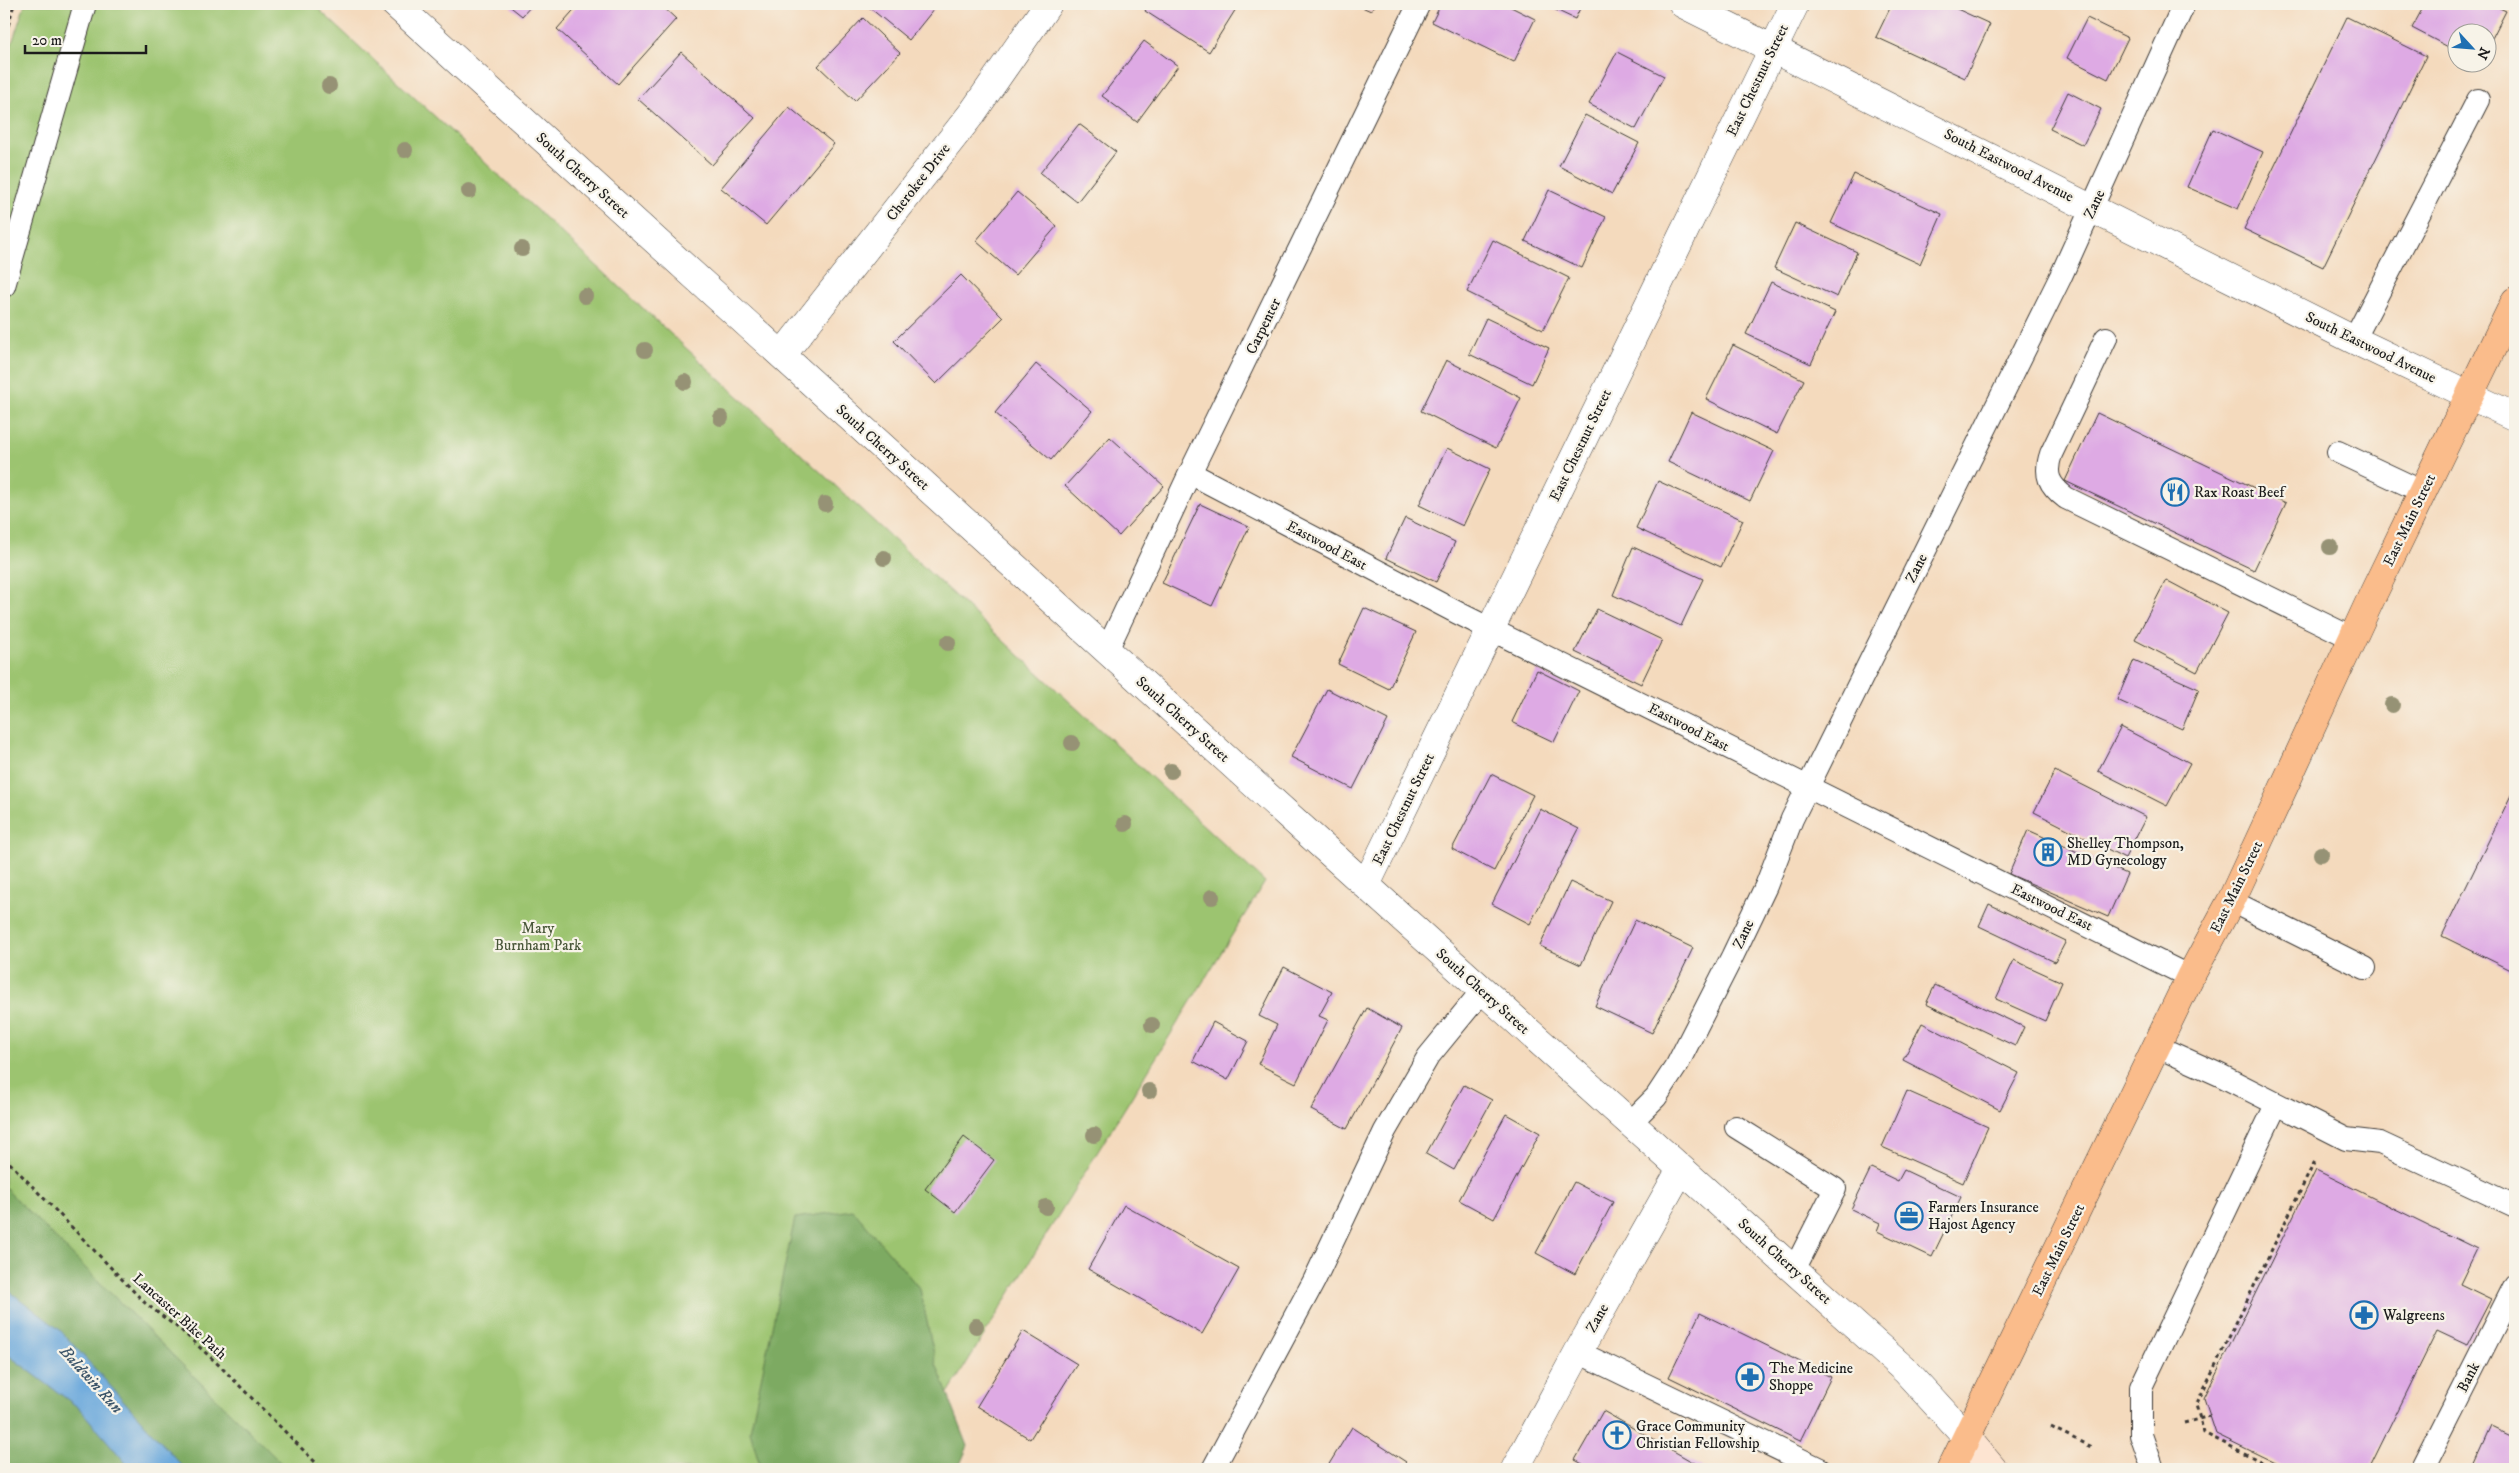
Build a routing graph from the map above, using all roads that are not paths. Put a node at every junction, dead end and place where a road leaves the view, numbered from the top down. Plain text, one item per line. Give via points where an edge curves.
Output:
1 (85, 4) edge
2 (395, 4) edge
3 (1048, 4) edge
4 (1419, 4) edge
5 (1683, 4) edge
6 (1795, 4) edge
7 (2184, 4) edge
8 (1773, 48) junction
9 (2478, 100) dead end
10 (2093, 207) junction
11 (4, 286) edge
12 (2515, 301) edge
13 (2106, 338) dead end
14 (2354, 340) junction
15 (782, 356) junction
16 (2470, 394) junction
17 (2515, 417) edge
18 (2338, 452) dead end
19 (1190, 473) junction
20 (2423, 492) junction
21 (1491, 628) junction
22 (2352, 638) junction
23 (1107, 650) junction
24 (1808, 786) junction
25 (1366, 885) junction
26 (2231, 901) junction
27 (2365, 968) dead end
28 (2190, 977) junction
29 (1482, 991) junction
30 (2156, 1046) junction
31 (2276, 1104) junction
32 (1631, 1122) junction
33 (1736, 1127) dead end
34 (1682, 1169) junction
35 (2515, 1206) edge
36 (1794, 1270) junction
37 (2515, 1285) edge
38 (1578, 1352) junction
39 (1966, 1438) junction
40 (1213, 1469) edge
41 (1515, 1469) edge
42 (1820, 1469) edge
43 (1951, 1469) edge
44 (1993, 1469) edge
45 (2153, 1469) edge
46 (2422, 1469) edge

1 - 11 lane
2 - 15 street, South Cherry Street
3 - 15 street, Cherokee Drive via 973,112
4 - 19 lane, Carpenter
5 - 8 street, South Eastwood Avenue
6 - 8 street, East Chestnut Street
7 - 10 lane, Zane
8 - 10 street, South Eastwood Avenue
8 - 21 street, East Chestnut Street
9 - 14 lane
10 - 14 street, South Eastwood Avenue
10 - 24 lane, Zane
12 - 16 main road, East Main Street
13 - 22 lane via 2046,467 2048,480 2054,489 2066,498
14 - 16 street, South Eastwood Avenue
15 - 23 street, South Cherry Street
16 - 17 street, South Eastwood Avenue
16 - 20 main road, East Main Street
18 - 20 lane
19 - 21 lane, Eastwood East
19 - 23 lane, Carpenter
20 - 22 main road, East Main Street
21 - 24 lane, Eastwood East
21 - 25 street, East Chestnut Street
22 - 26 main road, East Main Street
23 - 25 street, South Cherry Street
24 - 28 lane, Eastwood East
24 - 32 lane, Zane via 1762,894 1696,1029 1656,1097
25 - 29 street, South Cherry Street
26 - 27 lane
26 - 28 main road, East Main Street
28 - 30 main road, East Main Street
29 - 32 street, South Cherry Street
29 - 40 lane via 1428,1057 1385,1131 1314,1281
30 - 31 lane via 2220,1074
30 - 39 main road, East Main Street
31 - 35 lane via 2346,1139 2380,1143
31 - 45 lane via 2141,1387 2141,1435
32 - 34 street, South Cherry Street
33 - 36 lane via 1835,1189
34 - 36 street, South Cherry Street
34 - 38 street, Zane
36 - 39 street, South Cherry Street via 1906,1371
37 - 46 lane, Bank
38 - 41 street, Zane
38 - 42 lane
39 - 43 main road, East Main Street
39 - 44 main road

